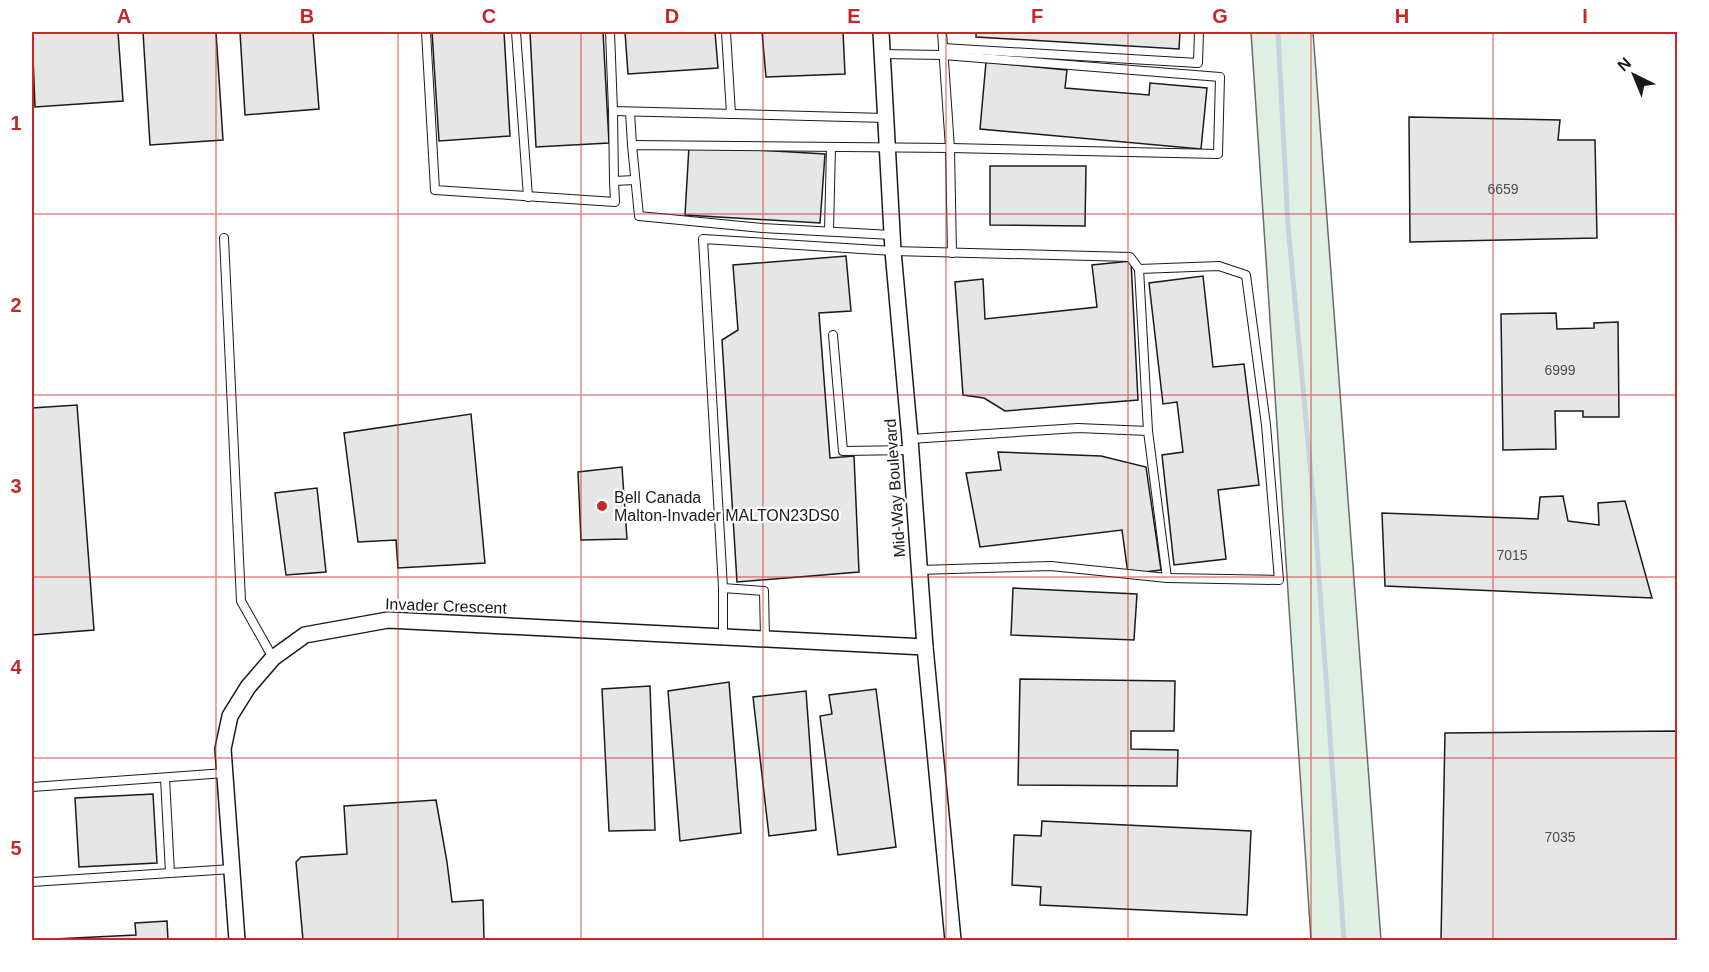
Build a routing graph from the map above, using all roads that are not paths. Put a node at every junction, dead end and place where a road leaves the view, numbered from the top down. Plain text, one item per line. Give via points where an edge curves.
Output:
1 (426, 32) edge
2 (516, 32) edge
3 (610, 32) edge
4 (726, 32) edge
5 (881, 32) edge
6 (942, 32) edge
7 (1199, 32) edge
8 (943, 51) junction
9 (882, 54) junction
10 (613, 111) junction
11 (630, 112) junction
12 (731, 114) junction
13 (886, 118) junction
14 (632, 145) junction
15 (831, 147) junction
16 (887, 148) junction
17 (950, 148) junction
18 (635, 180) junction
19 (614, 181) junction
20 (528, 197) junction
21 (829, 231) junction
22 (892, 235) junction
23 (224, 238) dead end
24 (893, 251) junction
25 (952, 253) junction
26 (1139, 269) junction
27 (833, 334) dead end
28 (1148, 431) junction
29 (911, 444) junction
30 (919, 570) junction
31 (1167, 578) junction
32 (723, 588) junction
33 (723, 637) junction
34 (765, 639) junction
35 (924, 647) junction
36 (273, 658) junction
37 (225, 773) junction
38 (165, 778) junction
39 (32, 787) edge
40 (232, 869) junction
41 (170, 873) junction
42 (32, 882) edge
43 (237, 940) edge
44 (953, 940) edge

1 - 20 lane via 435,190
2 - 20 lane
3 - 10 lane
4 - 12 lane
5 - 9 street, Mid-Way Boulevard
6 - 8 lane
7 - 8 lane via 1198,63
8 - 9 lane
8 - 17 lane
8 - 17 lane via 1220,78 1218,154
9 - 13 street, Mid-Way Boulevard
10 - 11 lane
10 - 19 lane
11 - 12 lane
11 - 14 lane
12 - 13 lane
13 - 16 street, Mid-Way Boulevard
14 - 15 lane
14 - 18 lane
15 - 16 lane
15 - 21 lane
16 - 17 lane
16 - 22 street, Mid-Way Boulevard
17 - 25 lane
18 - 19 lane
18 - 21 lane via 639,216
19 - 20 lane via 615,202
21 - 22 lane
22 - 24 street, Mid-Way Boulevard
23 - 36 lane via 241,601
24 - 25 lane
24 - 29 street, Mid-Way Boulevard
24 - 32 lane via 703,239
25 - 26 lane via 1130,257
26 - 28 lane
26 - 31 lane via 1219,266 1246,275 1266,424 1279,580
27 - 29 lane via 843,451
28 - 29 lane via 1078,428
28 - 31 lane
29 - 30 street, Mid-Way Boulevard
30 - 31 lane via 1051,566
30 - 35 street, Mid-Way Boulevard
32 - 33 lane
32 - 34 lane via 764,591
33 - 34 street, Invader Crescent
33 - 36 street, Invader Crescent via 388,620 305,635
34 - 35 street, Invader Crescent
35 - 44 street, Mid-Way Boulevard
36 - 37 street, Invader Crescent via 230,716 223,749
37 - 38 lane
37 - 40 street, Invader Crescent
38 - 39 lane
38 - 41 lane
40 - 41 lane
40 - 43 street, Invader Crescent
41 - 42 lane

